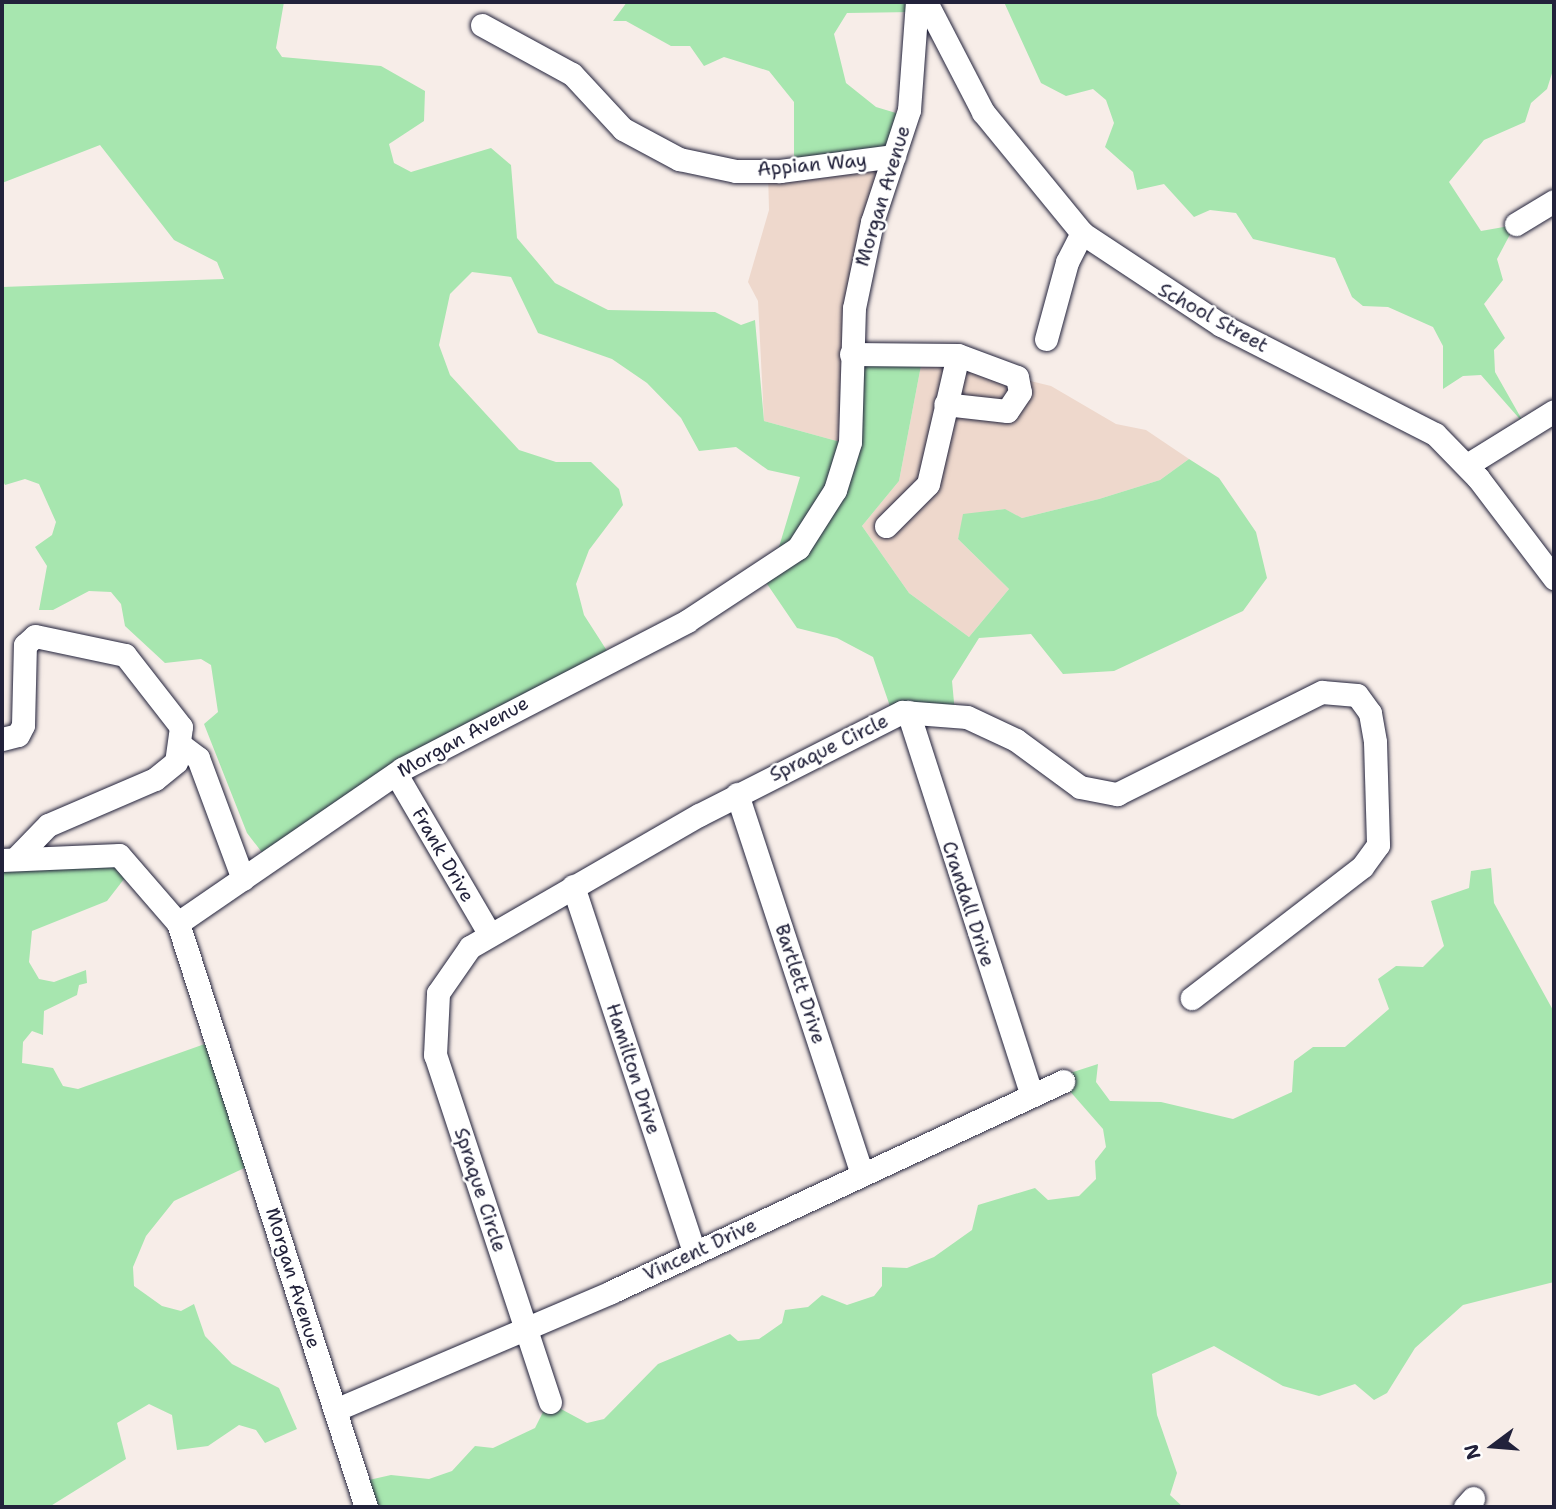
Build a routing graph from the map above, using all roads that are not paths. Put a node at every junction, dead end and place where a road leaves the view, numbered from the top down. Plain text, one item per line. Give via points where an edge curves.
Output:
1 (917, 2) edge
2 (926, 2) edge
3 (482, 25) dead end
4 (894, 156) junction
5 (1554, 201) edge
6 (1516, 224) dead end
7 (1082, 233) junction
8 (1046, 340) dead end
9 (851, 354) junction
10 (958, 355) junction
11 (945, 404) junction
12 (1554, 411) edge
13 (1467, 465) junction
14 (886, 526) dead end
15 (1554, 578) edge
16 (908, 712) junction
17 (2, 739) edge
18 (182, 746) junction
19 (396, 774) junction
20 (737, 794) junction
21 (9, 859) edge
22 (243, 879) junction
23 (573, 886) junction
24 (178, 923) junction
25 (490, 935) junction
26 (1192, 998) dead end
27 (1063, 1081) dead end
28 (1032, 1095) junction
29 (862, 1174) junction
30 (694, 1252) junction
31 (525, 1326) junction
32 (550, 1402) dead end
33 (335, 1410) junction
34 (366, 1507) edge

1 - 4 street, Morgan Avenue via 916,67
2 - 7 street, School Street via 983,112
3 - 4 street, Appian Way via 572,74 623,129 679,159 724,170 780,171
4 - 9 street, Morgan Avenue via 863,258
5 - 6 street
7 - 8 street via 1067,262
7 - 13 street, School Street via 1209,318 1435,434
9 - 10 street
9 - 19 street, Morgan Avenue via 853,417 844,467 825,510 798,548 688,621
10 - 11 street
10 - 11 street via 1011,371 1020,392 1000,413
11 - 14 street via 928,484
12 - 13 street
13 - 15 street, School Street
16 - 20 street, Spraque Circle via 859,729
16 - 26 street, Spraque Circle via 967,717 1016,740 1080,787 1117,794 1322,692 1357,695 1370,713 1376,742 1378,845 1362,867
16 - 28 street, Crandall Drive
17 - 18 street via 18,734 23,725 25,645 35,636 113,650 136,662 181,727
18 - 21 street via 176,761 155,779 48,825
18 - 22 street via 198,758
19 - 22 street, Morgan Avenue
19 - 25 street, Frank Drive
20 - 23 street, Spraque Circle
20 - 29 street, Bartlett Drive
21 - 24 street via 119,855
22 - 24 street, Morgan Avenue
23 - 25 street, Spraque Circle
23 - 30 street, Hamilton Drive
24 - 33 street, Morgan Avenue
25 - 31 street, Spraque Circle via 470,947 447,978 432,1032
27 - 28 street, Vincent Drive
28 - 29 street, Vincent Drive
29 - 30 street, Vincent Drive
30 - 31 street, Vincent Drive
31 - 32 street, Spraque Circle
31 - 33 street, Vincent Drive
33 - 34 street, Morgan Avenue

